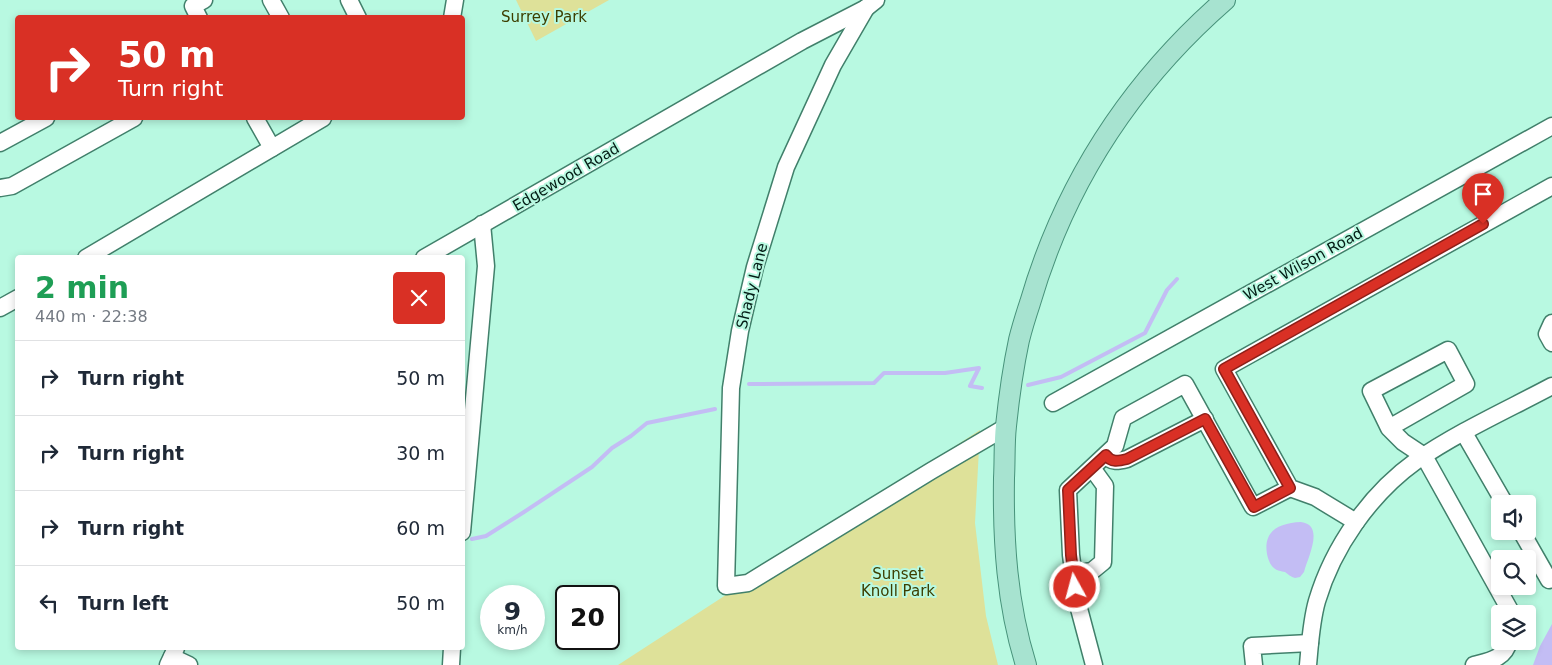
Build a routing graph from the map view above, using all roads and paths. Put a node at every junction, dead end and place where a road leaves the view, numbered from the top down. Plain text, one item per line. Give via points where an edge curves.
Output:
1 (204, 0) edge
2 (271, 0) edge
3 (349, 0) edge
4 (455, 0) edge
5 (1225, 0) edge
6 (871, 4) edge
7 (198, 15) edge
8 (278, 15) edge
9 (356, 15) edge
10 (452, 15) edge
11 (42, 120) edge
12 (130, 120) edge
13 (256, 120) edge
14 (320, 120) edge
15 (1552, 126) edge
16 (0, 143) edge
17 (272, 148) junction
18 (1552, 186) edge
19 (0, 188) edge
20 (482, 224) junction
21 (91, 255) edge
22 (429, 255) edge
23 (15, 300) edge
24 (0, 308) edge
25 (1552, 323) edge
26 (1552, 343) edge
27 (1552, 386) edge
28 (1053, 402) dead end
29 (1205, 419) junction
30 (1006, 427) junction
31 (1389, 428) junction
32 (1464, 433) junction
33 (1106, 455) junction
34 (1424, 456) junction
35 (1092, 468) junction
36 (1290, 488) junction
37 (1500, 495) edge
38 (465, 499) edge
39 (1356, 522) junction
40 (1526, 540) edge
41 (1073, 574) junction
42 (1552, 578) edge
43 (1507, 605) edge
44 (1310, 642) junction
45 (452, 650) edge
46 (1505, 650) edge
47 (172, 656) edge
48 (188, 665) edge
49 (451, 665) edge
50 (1026, 665) edge
51 (1094, 665) edge
52 (1254, 665) edge
53 (1308, 665) edge
54 (1474, 665) edge

1 - 7 street via 193,6
2 - 8 street
3 - 9 street
4 - 10 street
5 - 30 main road via 1172,52 1136,94 1100,145 1074,190 1040,269 1019,340
6 - 20 street, Edgewood Road
6 - 30 street, Shady Lane via 834,65 786,167 740,331 731,388 726,586 748,583
11 - 16 street
12 - 19 street via 12,186
13 - 17 street
14 - 17 street
15 - 28 street, West Wilson Road
17 - 21 street
18 - 36 street via 1224,369
20 - 22 street, Edgewood Road
20 - 38 street via 486,266
23 - 24 street
25 - 26 street via 1547,334
27 - 32 street
29 - 33 street via 1127,459 1116,461
29 - 33 street via 1185,384 1123,418 1115,446
29 - 36 street via 1254,507
30 - 50 main road via 1003,522 1008,583
31 - 31 street via 1371,391 1448,350 1466,384
31 - 34 street
32 - 34 street
32 - 37 street
33 - 35 street
34 - 39 street via 1375,498
34 - 43 street
35 - 41 street via 1068,490
35 - 41 street via 1105,486 1103,562 1092,571
36 - 39 street via 1315,497
39 - 44 street via 1337,553 1317,601
40 - 42 street via 1549,580
41 - 51 street
44 - 52 street via 1252,646
44 - 53 street
45 - 49 street
46 - 54 street via 1500,658
47 - 48 street

